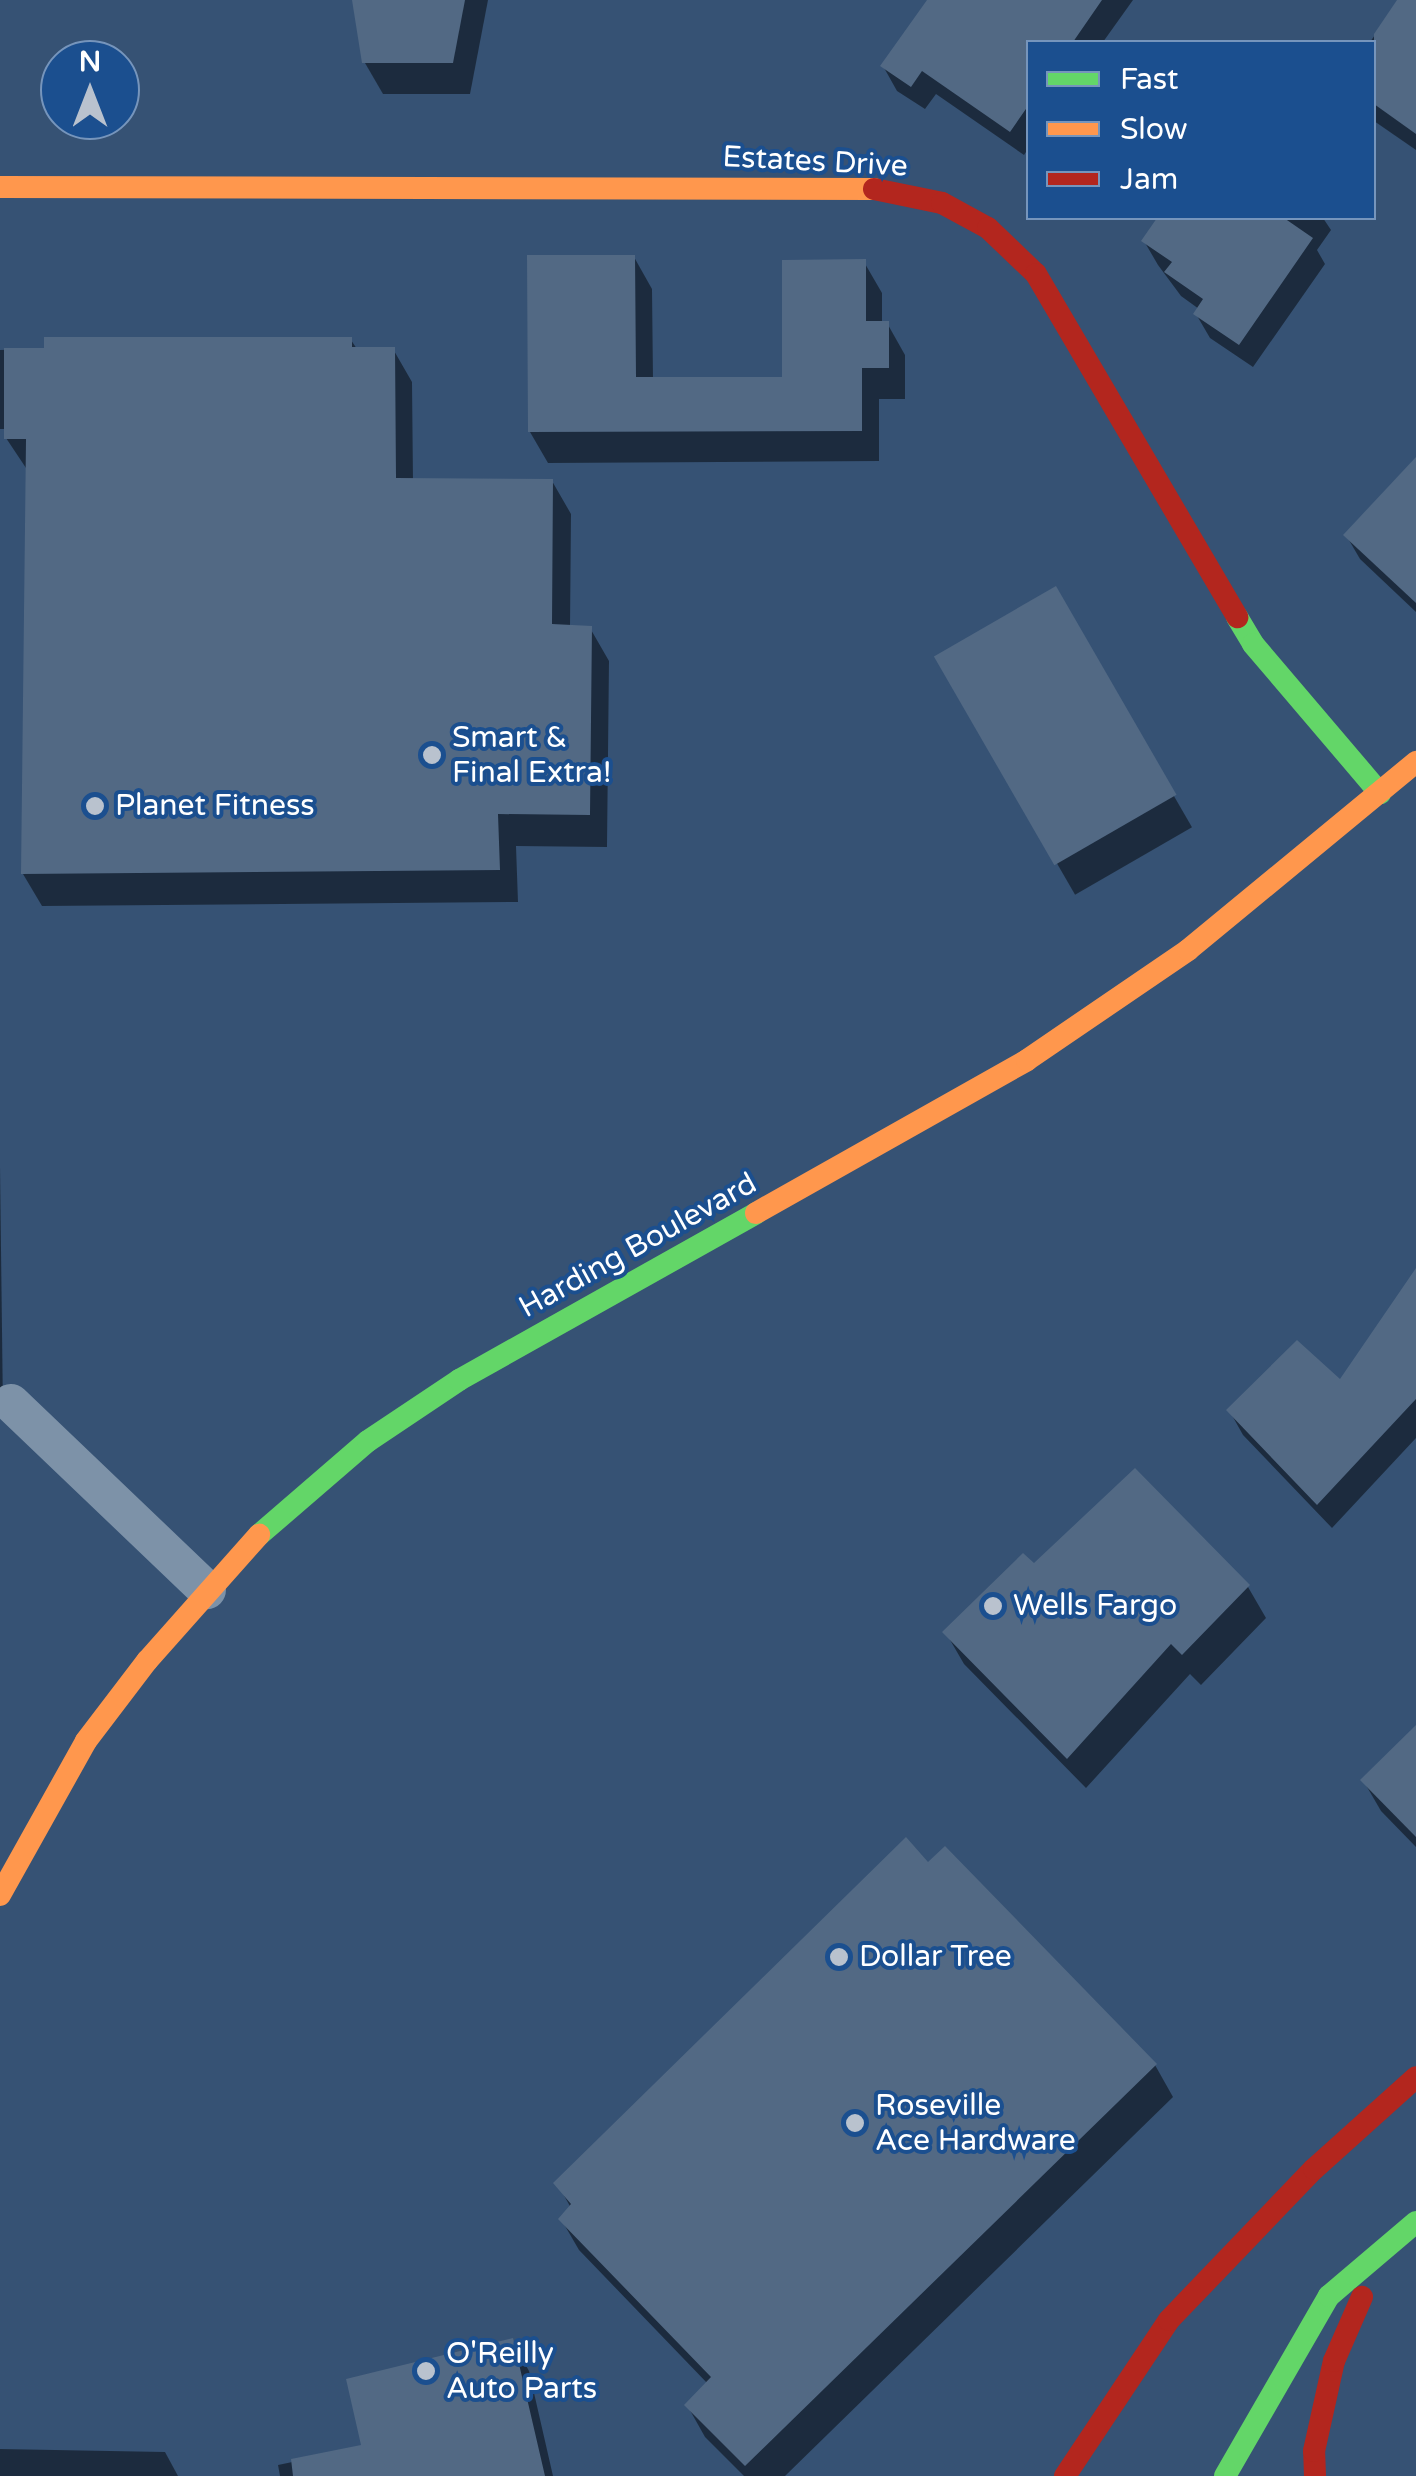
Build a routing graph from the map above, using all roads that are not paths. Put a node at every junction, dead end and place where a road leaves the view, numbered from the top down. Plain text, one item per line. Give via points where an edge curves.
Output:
1 (0, 188) edge
2 (1416, 762) edge
3 (1380, 793) junction
4 (12, 1402) dead end
5 (207, 1590) junction
6 (0, 1895) edge
7 (1416, 2077) edge
8 (1408, 2231) edge
9 (1065, 2476) edge
10 (1225, 2476) edge
11 (1315, 2476) edge

1 - 3 main road, Estates Drive via 812,187 892,190 942,203 988,228 1036,274 1253,644
2 - 3 main road, Harding Boulevard
3 - 5 main road, Harding Boulevard via 1188,950 1027,1060 458,1380 383,1430 278,1516
4 - 5 street
5 - 6 main road, Harding Boulevard via 86,1741
7 - 9 main road via 1168,2320
8 - 10 main road via 1328,2296
8 - 11 main road via 1351,2314 1314,2450

